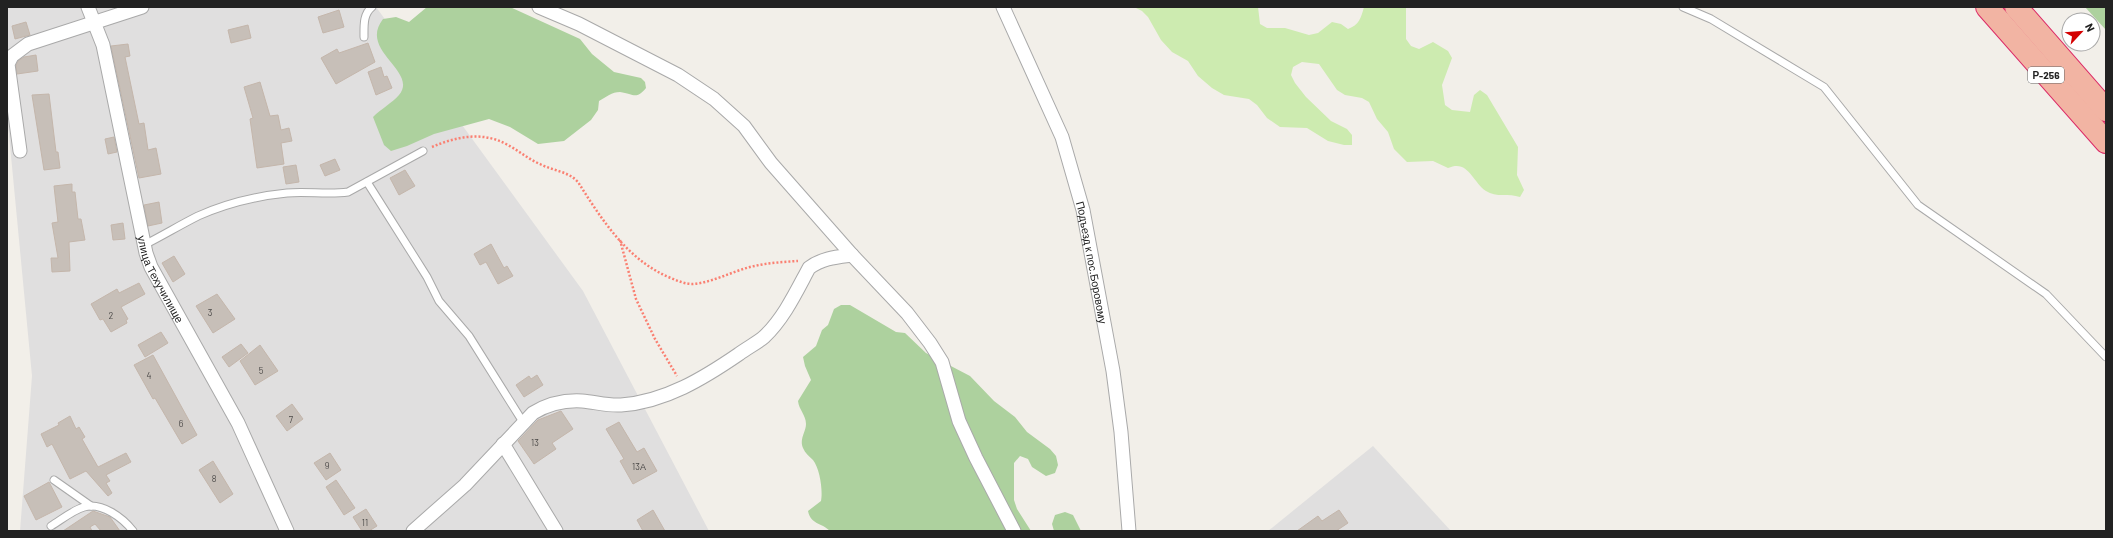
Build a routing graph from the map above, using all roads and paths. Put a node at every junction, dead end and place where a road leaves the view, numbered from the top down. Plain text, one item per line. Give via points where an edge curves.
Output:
1 (88, 7) edge
2 (142, 7) edge
3 (372, 7) edge
4 (539, 7) edge
5 (1003, 7) edge
6 (1683, 7) edge
7 (1987, 7) edge
8 (2016, 7) edge
9 (94, 22) junction
10 (364, 37) dead end
11 (2106, 110) edge
12 (2106, 142) edge
13 (20, 151) dead end
14 (423, 151) joint
15 (367, 182) junction
16 (619, 240) junction
17 (144, 245) junction
18 (852, 255) junction
19 (824, 258) junction
20 (2106, 357) edge
21 (683, 387) junction
22 (523, 422) junction
23 (503, 444) junction
24 (54, 480) dead end
25 (91, 506) junction
26 (51, 526) dead end
27 (133, 531) edge
28 (287, 531) edge
29 (413, 531) edge
30 (556, 531) edge
31 (1014, 531) edge
32 (1129, 531) edge

1 - 9 street, улица Техучилище
2 - 9 street
3 - 10 lane via 366,13
4 - 18 street via 658,64 714,99 744,126 772,163
5 - 32 street, Подъезд к пос.Боровому via 1062,137 1083,210 1113,372
6 - 20 lane via 1710,19 1824,87 1918,205 2046,294
7 - 12 highway, Р-256
8 - 11 highway, Р-256
9 - 13 street via 28,44 12,56 8,64
9 - 17 street, улица Техучилище via 103,45
14 - 15 lane
14 - 16 path via 460,137 478,136 504,143 536,163 572,176
15 - 17 lane via 348,192 337,194 287,193 251,199 199,216
15 - 22 lane via 427,277 439,302 469,336
16 - 19 path via 645,265 664,276 691,284 750,267
16 - 21 path via 634,292 645,318
17 - 28 street, улица Техучилище via 162,289 251,448
18 - 19 street
18 - 31 street via 907,313 942,362 959,421
19 - 21 street via 809,268 781,318 764,337 729,361
21 - 22 street via 651,401 629,405 613,406 581,401 558,403 545,406
22 - 23 street
23 - 29 street via 465,485
23 - 30 street
24 - 25 lane
25 - 26 lane via 80,509
25 - 27 lane via 113,513

